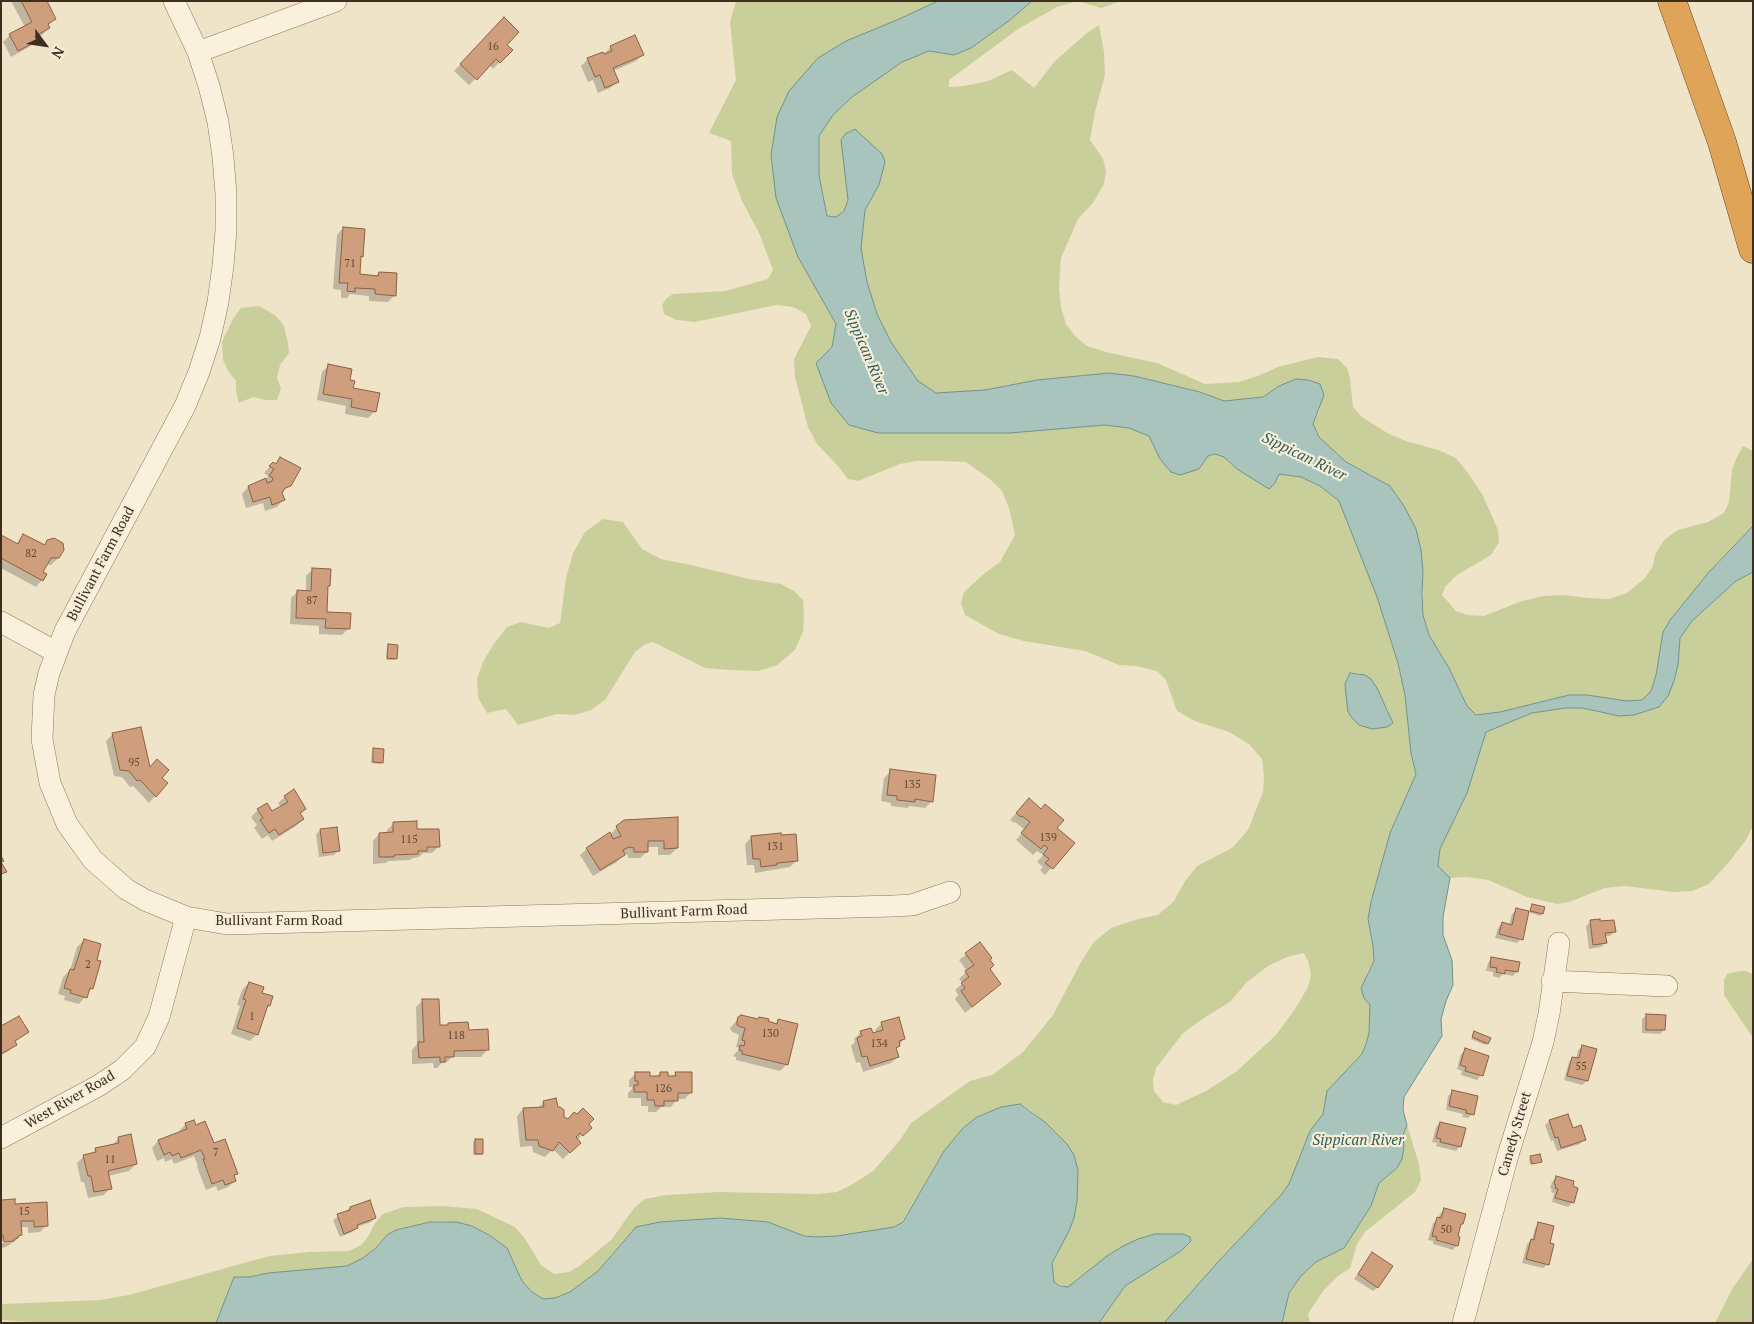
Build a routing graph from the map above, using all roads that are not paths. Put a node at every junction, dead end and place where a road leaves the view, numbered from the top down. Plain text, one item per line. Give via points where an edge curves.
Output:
1 (174, 1) edge
2 (336, 1) edge
3 (1672, 1) edge
4 (198, 52) junction
5 (1753, 249) edge
6 (1, 622) edge
7 (56, 652) junction
8 (950, 892) dead end
9 (186, 917) junction
10 (1559, 943) dead end
11 (1552, 981) junction
12 (1667, 986) dead end
13 (1, 1138) edge
14 (1463, 1322) edge

1 - 4 street, Bullivant Farm Road
2 - 4 street
3 - 5 highway via 1722,142
4 - 7 street, Bullivant Farm Road via 218,122 226,194 223,266 210,338 185,406
6 - 7 street
7 - 9 street, Bullivant Farm Road via 44,695 42,739 50,783 67,824 93,860 115,880 145,900
8 - 9 street, Bullivant Farm Road via 912,905 893,906 248,924
9 - 13 street, West River Road via 159,1017 145,1047 122,1070 98,1086
10 - 11 street, Canedy Street
11 - 12 street
11 - 14 street, Canedy Street via 1543,1042 1508,1155

